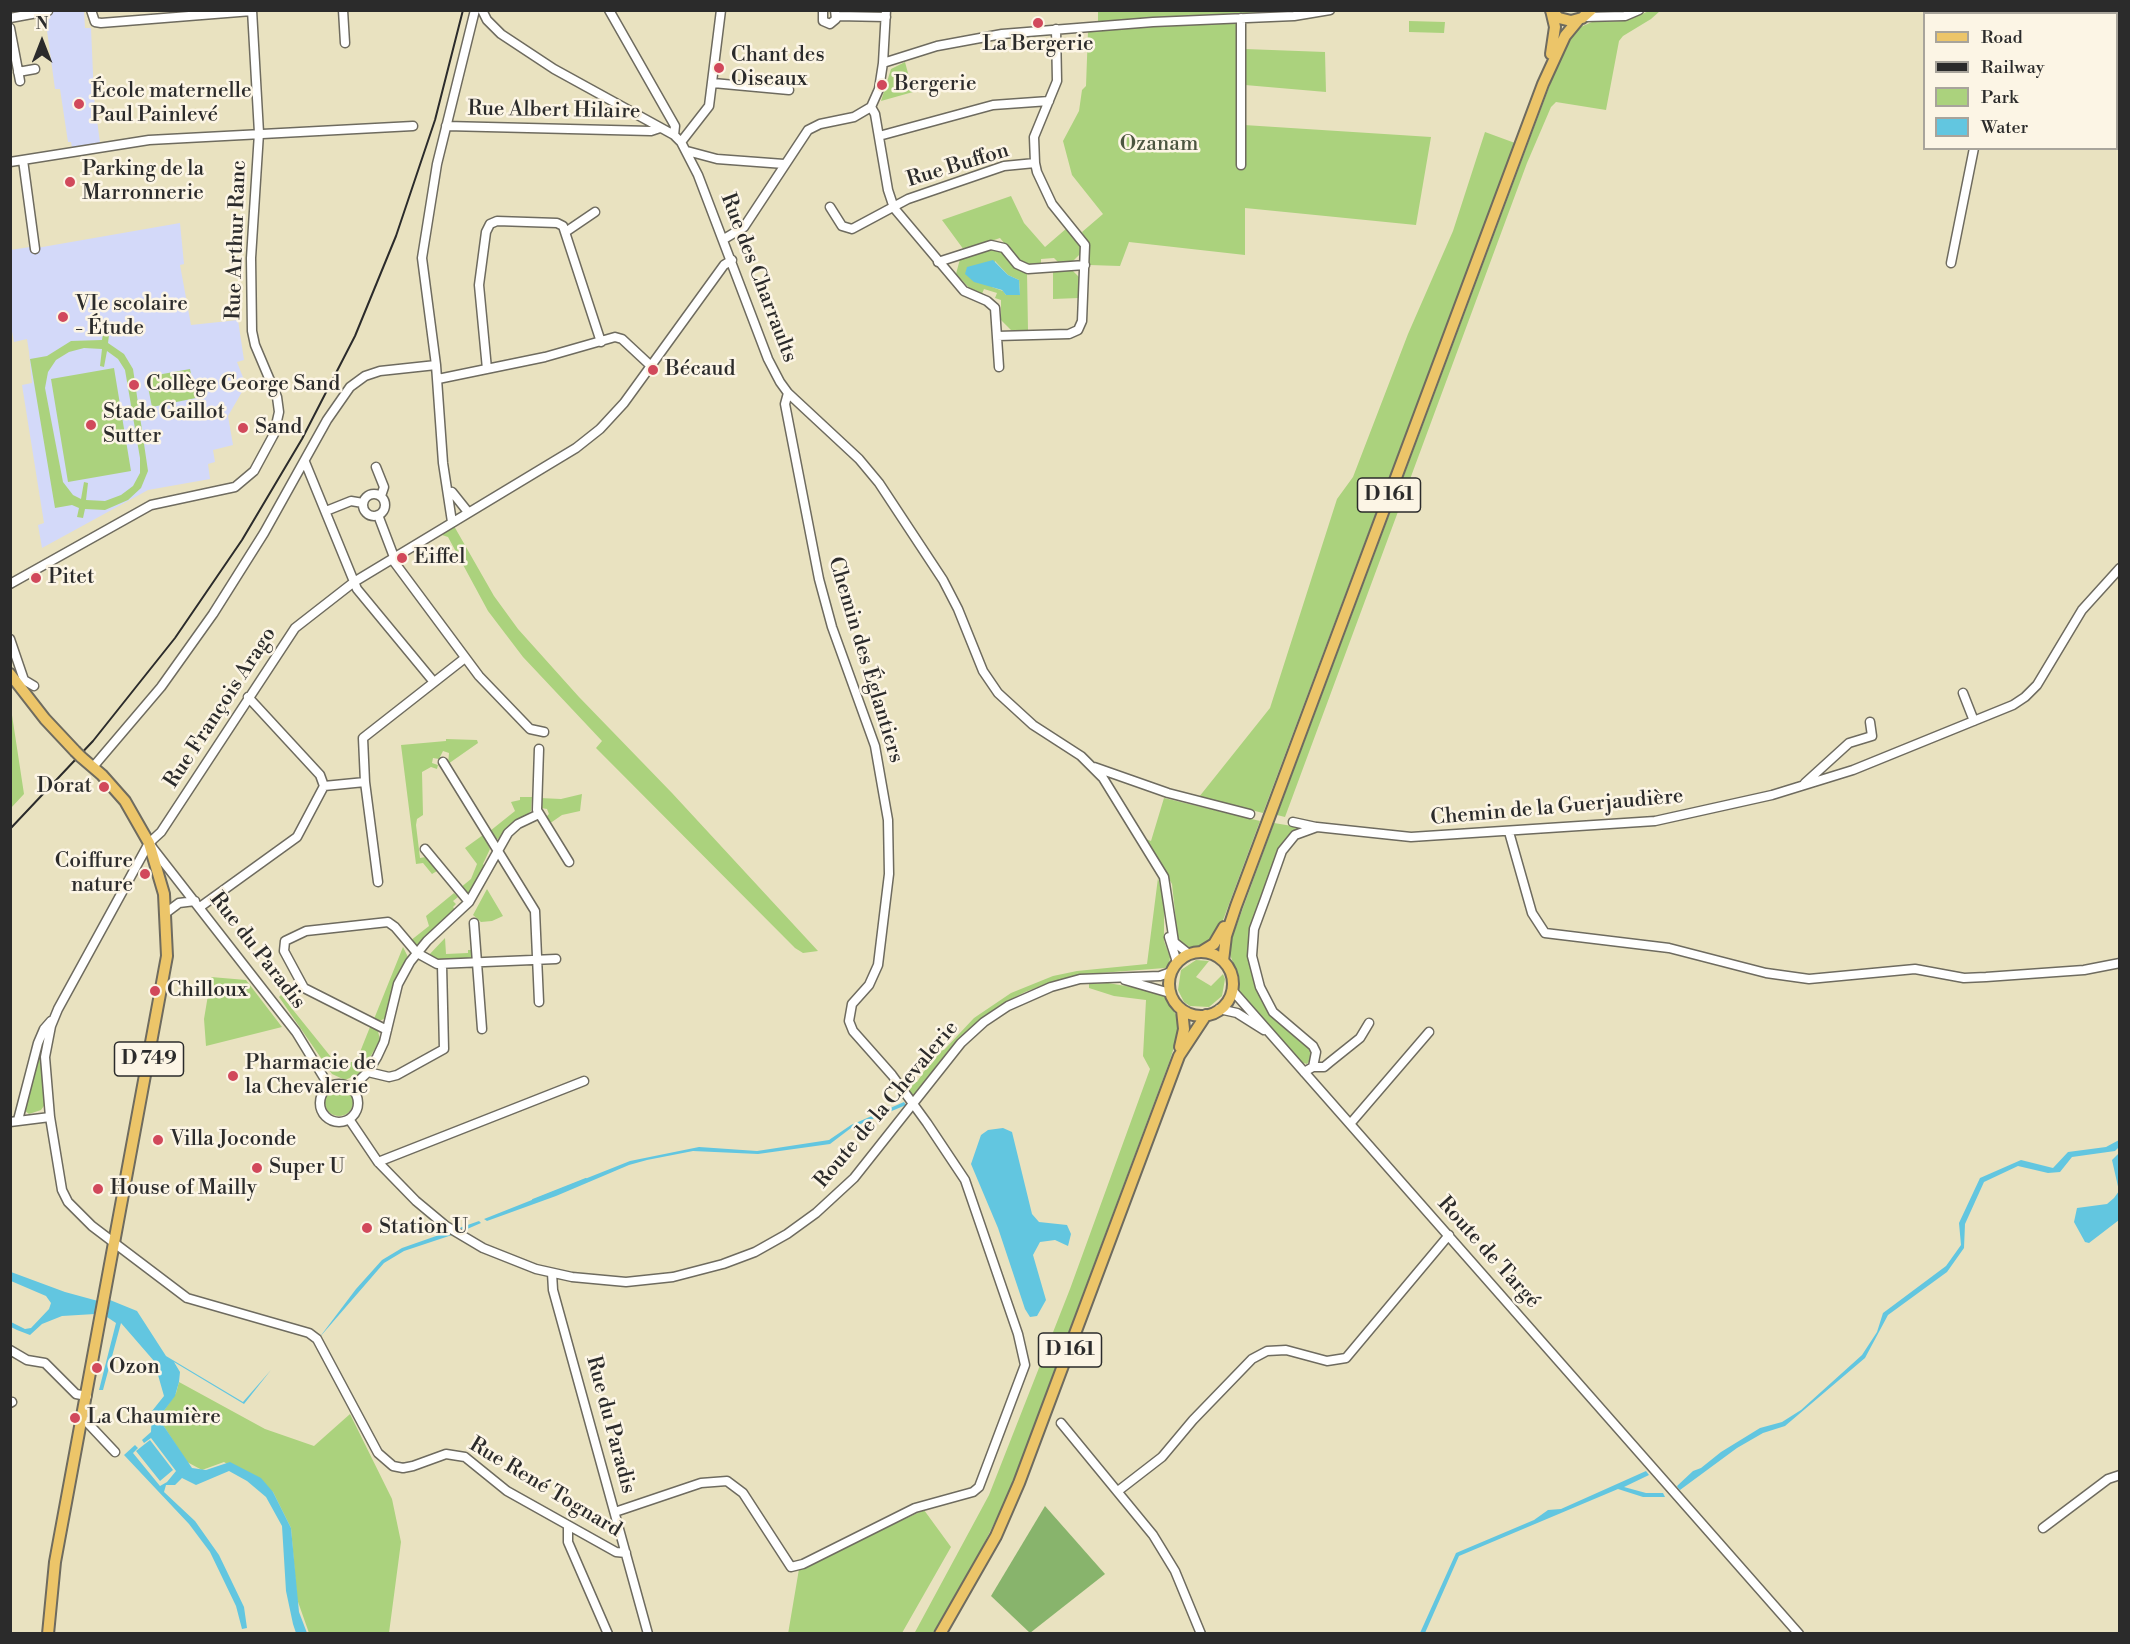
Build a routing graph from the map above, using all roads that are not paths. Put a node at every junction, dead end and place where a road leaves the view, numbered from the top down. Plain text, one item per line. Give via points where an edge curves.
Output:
1 (91, 10) edge
2 (343, 10) edge
3 (482, 10) edge
4 (609, 10) edge
5 (721, 10) edge
6 (823, 10) edge
7 (1330, 10) edge
8 (1551, 10) edge
9 (1639, 10) edge
10 (48, 11) edge
11 (252, 11) edge
12 (190, 13) edge
13 (836, 13) edge
14 (474, 14) edge
15 (886, 14) edge
16 (1584, 16) edge
17 (10, 18) edge
18 (1242, 18) junction
19 (487, 20) junction
20 (10, 28) edge
21 (1056, 29) junction
22 (345, 43) dead end
23 (883, 63) junction
24 (34, 69) dead end
25 (713, 83) junction
26 (1543, 84) junction
27 (789, 90) dead end
28 (1048, 101) junction
29 (871, 107) junction
30 (413, 126) dead end
31 (446, 126) junction
32 (660, 128) junction
33 (259, 133) junction
34 (677, 136) junction
35 (879, 136) junction
36 (1974, 150) edge
37 (687, 151) junction
38 (23, 160) junction
39 (10, 162) edge
40 (1035, 164) junction
41 (784, 165) junction
42 (1241, 165) dead end
43 (830, 207) dead end
44 (894, 208) junction
45 (595, 212) dead end
46 (567, 231) junction
47 (724, 239) junction
48 (35, 249) dead end
49 (732, 260) junction
50 (938, 262) junction
51 (1951, 264) dead end
52 (1085, 265) junction
53 (997, 336) junction
54 (601, 342) junction
55 (436, 365) junction
56 (651, 366) junction
57 (999, 367) dead end
58 (487, 369) junction
59 (438, 379) junction
60 (788, 393) junction
61 (305, 462) junction
62 (376, 467) dead end
63 (445, 474) junction
64 (381, 496) junction
65 (363, 503) junction
66 (326, 511) junction
67 (468, 512) junction
68 (378, 515) junction
69 (456, 520) junction
70 (393, 558) junction
71 (2120, 568) edge
72 (354, 582) junction
73 (10, 584) edge
74 (10, 639) edge
75 (465, 658) junction
76 (10, 674) edge
77 (434, 681) junction
78 (34, 686) dead end
79 (1963, 693) dead end
80 (248, 697) junction
81 (1974, 721) junction
82 (1870, 722) dead end
83 (544, 732) dead end
84 (539, 749) dead end
85 (443, 762) dead end
86 (93, 767) junction
87 (1094, 767) junction
88 (365, 782) junction
89 (324, 786) junction
90 (1803, 786) junction
91 (539, 814) junction
92 (1250, 814) dead end
93 (1293, 822) dead end
94 (1317, 827) junction
95 (1509, 832) junction
96 (149, 843) junction
97 (425, 849) dead end
98 (497, 849) junction
99 (569, 862) dead end
100 (378, 882) dead end
101 (469, 902) junction
102 (197, 904) junction
103 (1236, 906) junction
104 (167, 912) junction
105 (474, 922) dead end
106 (1169, 925) junction
107 (1201, 952) junction
108 (417, 953) junction
109 (1189, 954) junction
110 (556, 959) dead end
111 (537, 960) junction
112 (1223, 961) junction
113 (1177, 962) junction
114 (476, 963) junction
115 (2120, 963) edge
116 (442, 965) junction
117 (1171, 972) junction
118 (1113, 978) junction
119 (1232, 990) junction
120 (1170, 993) junction
121 (539, 1002) dead end
122 (1220, 1009) junction
123 (1182, 1010) junction
124 (1206, 1015) junction
125 (55, 1017) junction
126 (1369, 1023) dead end
127 (482, 1029) dead end
128 (387, 1030) junction
129 (1429, 1032) dead end
130 (1272, 1035) junction
131 (1179, 1056) junction
132 (1312, 1067) junction
133 (368, 1072) junction
134 (1304, 1072) junction
135 (584, 1081) dead end
136 (329, 1086) junction
137 (351, 1088) junction
138 (913, 1104) junction
139 (50, 1117) junction
140 (350, 1119) junction
141 (14, 1121) edge
142 (1350, 1124) junction
143 (378, 1162) junction
144 (1449, 1235) junction
145 (115, 1245) junction
146 (552, 1274) junction
147 (10, 1350) edge
148 (87, 1396) junction
149 (83, 1418) junction
150 (1061, 1423) dead end
151 (115, 1452) dead end
152 (2120, 1475) edge
153 (979, 1486) joint
154 (1118, 1491) junction
155 (615, 1512) junction
156 (568, 1526) junction
157 (2043, 1528) dead end
158 (626, 1553) junction
159 (48, 1634) edge
160 (608, 1634) edge
161 (648, 1634) edge
162 (940, 1634) edge
163 (1201, 1634) edge
164 (1799, 1634) edge

1 - 12 street via 95,22
2 - 22 street
3 - 19 street, Rue des Charraults
4 - 34 street
5 - 25 street
6 - 13 street via 825,23 833,23
7 - 18 street
8 - 16 main road via 1563,20
8 - 26 main road, D 161 via 1555,35
9 - 16 street via 1625,16
10 - 17 street
11 - 12 street
11 - 33 street, Rue Arthur Ranc
13 - 15 street
14 - 19 street
14 - 31 street
15 - 23 street
16 - 26 main road, D 161 via 1565,36
18 - 21 street
18 - 42 street
19 - 32 street, Rue des Charraults via 501,34 554,69
20 - 24 street via 19,76
21 - 23 street via 973,38
21 - 28 street via 1057,81
23 - 29 street
25 - 27 street
25 - 34 street via 704,116
26 - 103 main road, D 161
28 - 35 street via 993,105
28 - 40 street via 1034,137
29 - 35 street
29 - 41 street via 854,117 813,126
30 - 33 street
31 - 32 street, Rue Albert Hilaire via 651,131
31 - 55 street via 422,258
32 - 34 street, Rue des Charraults
33 - 38 street via 149,140
33 - 73 street, Rue Arthur Ranc via 251,258 252,331 279,412 277,427 259,462 235,487 151,505
34 - 37 street, Rue des Charraults
35 - 44 street
36 - 51 street
37 - 41 street via 717,159
37 - 47 street, Rue des Charraults
38 - 39 street
38 - 48 street
40 - 44 street, Rue Buffon via 1004,166 908,199
40 - 52 street via 1052,204 1085,245
41 - 47 street via 744,227
43 - 44 street, Rue Buffon via 842,226 852,229
44 - 50 street
45 - 46 street
46 - 54 street
46 - 58 street via 557,223 490,224 479,285
47 - 49 street, Rue des Charraults
49 - 56 street, Rue François Arago via 724,265
49 - 60 street, Rue des Charraults via 768,359
50 - 52 street via 991,245 1004,248 1017,264 1028,269
50 - 53 street via 967,294 992,304
52 - 53 street via 1082,321 1078,330 1069,334
53 - 57 street
54 - 56 street via 622,339
54 - 58 street
55 - 59 street
55 - 61 street via 365,376 350,387
56 - 67 street, Rue François Arago via 618,410 589,438
58 - 59 street
59 - 63 street
60 - 87 street, Rue des Charraults via 859,459 879,483 947,587 983,671 998,693 1033,725
60 - 138 street, Chemin des Églantiers via 784,404 819,579 874,746 888,820 888,874 878,965 875,976 849,1012 849,1021
61 - 66 street
61 - 86 street via 213,614 161,687
62 - 64 street via 384,487
63 - 67 street via 453,495
63 - 69 street
64 - 65 street via 372,494
64 - 68 street via 385,505
65 - 66 street via 351,501
65 - 68 street via 367,514
66 - 72 street
67 - 69 street, Rue François Arago
68 - 70 street
69 - 70 street, Rue François Arago
70 - 72 street, Rue François Arago
70 - 75 street
71 - 81 street, Chemin de la Guerjaudière via 2082,610 2037,685 2013,705
72 - 77 street
72 - 80 street, Rue François Arago via 295,628
74 - 78 street via 24,680
75 - 77 street
75 - 83 street via 530,729
76 - 86 main road, D 749 via 45,719
77 - 88 street via 363,738
79 - 81 street
80 - 89 street via 320,775
80 - 96 street, Rue François Arago via 161,832
81 - 90 street, Chemin de la Guerjaudière
82 - 90 street via 1872,736 1849,743
84 - 91 street
85 - 98 street
86 - 96 main road, D 749 via 125,801
87 - 92 street via 1168,794
87 - 106 street, Rue des Charraults via 1164,878
88 - 89 street
88 - 100 street
89 - 102 street via 297,837
90 - 95 street, Chemin de la Guerjaudière via 1655,821
91 - 98 street via 518,824
91 - 99 street
93 - 94 street, Chemin de la Guerjaudière
94 - 95 street, Chemin de la Guerjaudière via 1411,837
94 - 132 street via 1295,836 1282,851 1252,942 1260,987 1273,1012 1313,1046 1316,1052
95 - 115 street via 1532,913 1545,933 1669,948 1766,974 1809,979 1915,969 1964,978 1986,977 2084,970
96 - 102 street, Rue du Paradis
96 - 104 main road, D 749
96 - 125 street, Rue François Arago
97 - 101 street
98 - 101 street
98 - 111 street via 535,910
101 - 108 street
102 - 104 street via 179,903
102 - 136 street, Rue du Paradis via 296,1032
103 - 107 main road, D 161 via 1214,944
103 - 112 main road, D 161
104 - 145 main road, D 749 via 165,970
105 - 114 street
106 - 109 street, Rue des Charraults via 1174,942
106 - 113 street
107 - 109 main road
107 - 112 main road
108 - 116 street
108 - 128 street via 398,984
108 - 128 street via 388,922 306,931 290,937 283,945 304,988
109 - 113 main road
110 - 111 street
111 - 114 street
111 - 121 street
112 - 119 main road
113 - 117 main road
114 - 116 street
114 - 127 street
116 - 133 street via 444,1049 397,1075
117 - 118 street, Route de la Chevalerie
117 - 120 main road
118 - 120 street, Route de la Chevalerie
118 - 138 street, Route de la Chevalerie via 1080,979 1051,987 995,1013 961,1043
119 - 122 main road
119 - 130 street, Route de Targé
120 - 123 main road
122 - 124 main road
122 - 130 street, Route de Targé via 1237,1013
123 - 124 main road
123 - 131 main road, D 161 via 1184,1029
124 - 131 main road, D 161
125 - 139 street, Rue René Tognard via 45,1057
125 - 141 street via 38,1043
126 - 132 street via 1364,1034 1324,1067
128 - 133 street
129 - 142 street
130 - 134 street, Route de Targé
131 - 162 main road, D 161 via 1019,1483 996,1536
132 - 134 street
133 - 137 street
134 - 142 street, Route de Targé
135 - 143 street
136 - 137 street
136 - 140 street via 319,1103 324,1116 338,1122
137 - 140 street via 358,1105
138 - 146 street, Route de la Chevalerie via 831,1201 755,1252 704,1270 657,1279 608,1281
138 - 153 street, Chemin des Églantiers via 965,1180 1023,1351 1022,1379
139 - 141 street
139 - 145 street, Rue René Tognard via 64,1197
140 - 143 street
142 - 144 street, Route de Targé
143 - 146 street via 416,1202 455,1232 500,1256
144 - 154 street via 1346,1358 1327,1360 1286,1350 1267,1351 1252,1359 1162,1457
144 - 164 street, Route de Targé
145 - 148 main road, D 749
145 - 156 street, Rue René Tognard via 187,1298 300,1328 317,1340 384,1461 403,1468 446,1454 465,1457 507,1491
146 - 155 street, Rue du Paradis via 553,1290
147 - 148 street via 27,1360 45,1363 76,1394
148 - 149 main road, D 749
149 - 151 street
149 - 159 main road, D 749 via 56,1562
150 - 154 street
152 - 157 street via 2108,1479
153 - 155 street, Rue du Paradis via 973,1492 915,1508 790,1567 743,1493 726,1481 701,1483
154 - 163 street via 1175,1571
155 - 158 street
156 - 158 street, Rue René Tognard via 616,1552
156 - 160 street via 568,1542
158 - 161 street

